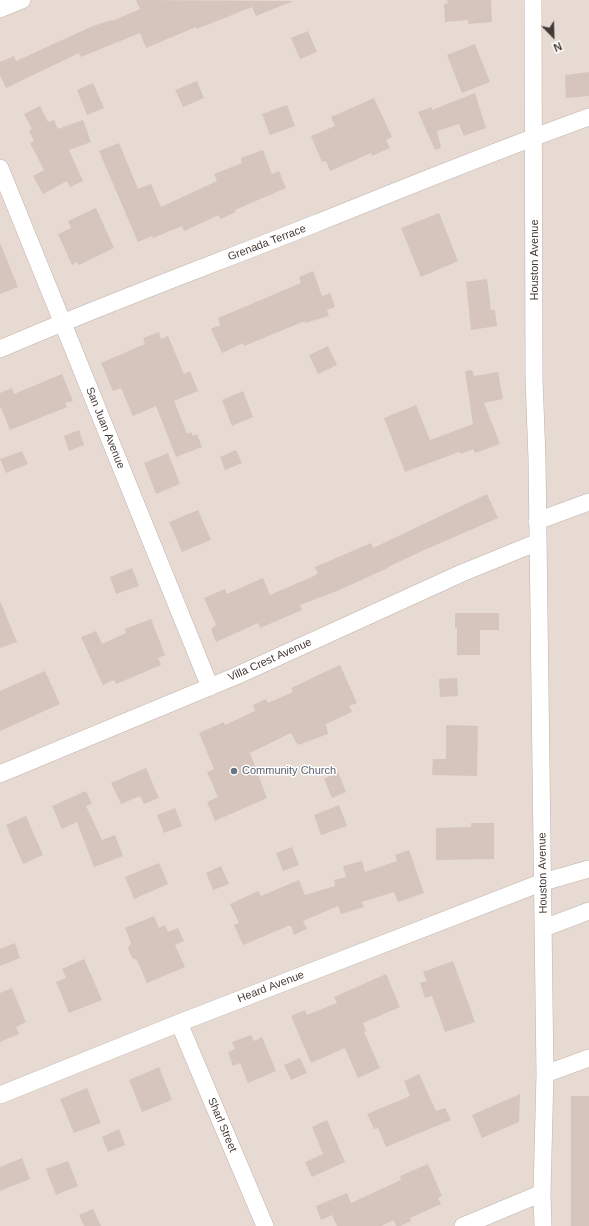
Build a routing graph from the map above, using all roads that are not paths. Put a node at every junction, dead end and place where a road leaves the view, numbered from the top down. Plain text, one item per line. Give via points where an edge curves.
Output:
1 (22, 0) edge
2 (533, 0) edge
3 (0, 9) edge
4 (589, 117) edge
5 (534, 136) junction
6 (0, 168) edge
7 (62, 322) junction
8 (0, 349) edge
9 (589, 502) edge
10 (537, 521) junction
11 (538, 542) junction
12 (210, 687) junction
13 (0, 774) edge
14 (589, 869) edge
15 (543, 882) junction
16 (589, 911) edge
17 (544, 928) junction
18 (179, 1023) junction
19 (589, 1058) edge
20 (545, 1074) junction
21 (0, 1095) edge
22 (542, 1193) junction
23 (265, 1226) edge
24 (463, 1226) edge
25 (543, 1226) edge

1 - 3 street
2 - 5 street, Houston Avenue
4 - 5 street, Grenada Terrace
5 - 7 street, Grenada Terrace
5 - 10 street, Houston Avenue
6 - 7 street, San Juan Avenue
7 - 8 street, Grenada Terrace
7 - 12 street, San Juan Avenue
9 - 10 street
10 - 11 street, Houston Avenue
11 - 12 street, Villa Crest Avenue via 462,573
11 - 15 street, Houston Avenue
12 - 13 street, Villa Crest Avenue
14 - 15 street, Heard Avenue
15 - 17 street, Houston Avenue
15 - 18 street, Heard Avenue
16 - 17 street
17 - 20 street, Houston Avenue
18 - 21 street, Heard Avenue
18 - 23 street, Sharl Street
19 - 20 street
20 - 22 street, Houston Avenue
22 - 24 street
22 - 25 street, Houston Avenue

